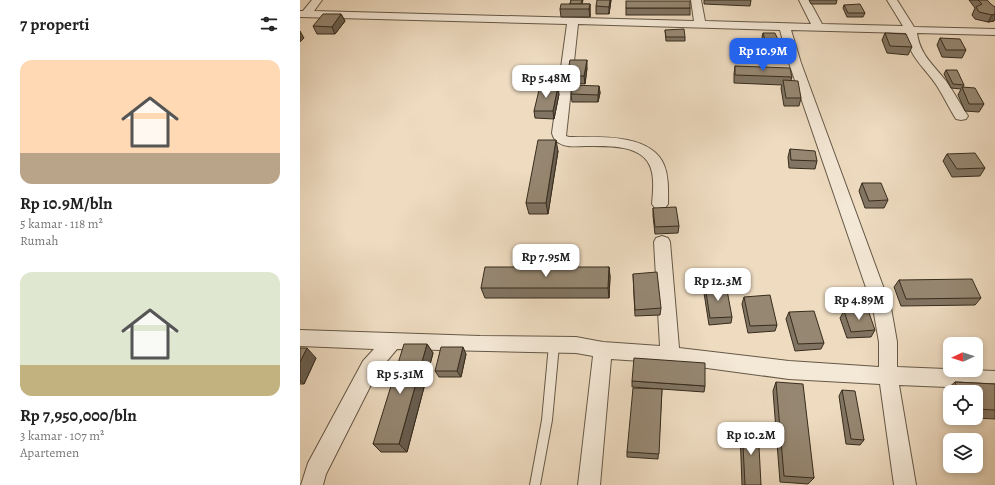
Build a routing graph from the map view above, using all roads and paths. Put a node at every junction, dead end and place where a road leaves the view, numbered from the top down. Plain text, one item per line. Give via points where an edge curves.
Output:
1 (318, 0) edge
2 (696, 0) edge
3 (804, 0) edge
4 (892, 0) edge
5 (303, 14) edge
6 (573, 21) junction
7 (700, 24) junction
8 (784, 26) junction
9 (818, 27) junction
10 (911, 30) junction
11 (992, 32) edge
12 (995, 44) edge
13 (961, 116) dead end
14 (660, 204) dead end
15 (662, 242) dead end
16 (300, 338) edge
17 (393, 341) junction
18 (554, 345) junction
19 (603, 350) junction
20 (670, 354) junction
21 (888, 376) junction
22 (995, 380) edge
23 (312, 485) edge
24 (535, 485) edge
25 (590, 485) edge
26 (905, 485) edge

1 - 5 street
2 - 7 street
3 - 9 street
4 - 10 street
5 - 6 street
6 - 7 street
6 - 14 street via 560,137 568,142 628,145 649,153 655,160 659,172
7 - 8 street
8 - 9 street
8 - 21 street via 882,308 888,342
9 - 10 street
10 - 11 street
10 - 13 street via 913,45 918,54 942,84
11 - 12 street
15 - 20 street
16 - 17 street
17 - 18 street
17 - 23 street via 370,367 316,471
18 - 19 street via 576,345
18 - 24 lane via 547,420
19 - 20 street
19 - 25 street
20 - 21 street via 789,370
21 - 22 street
21 - 26 street

